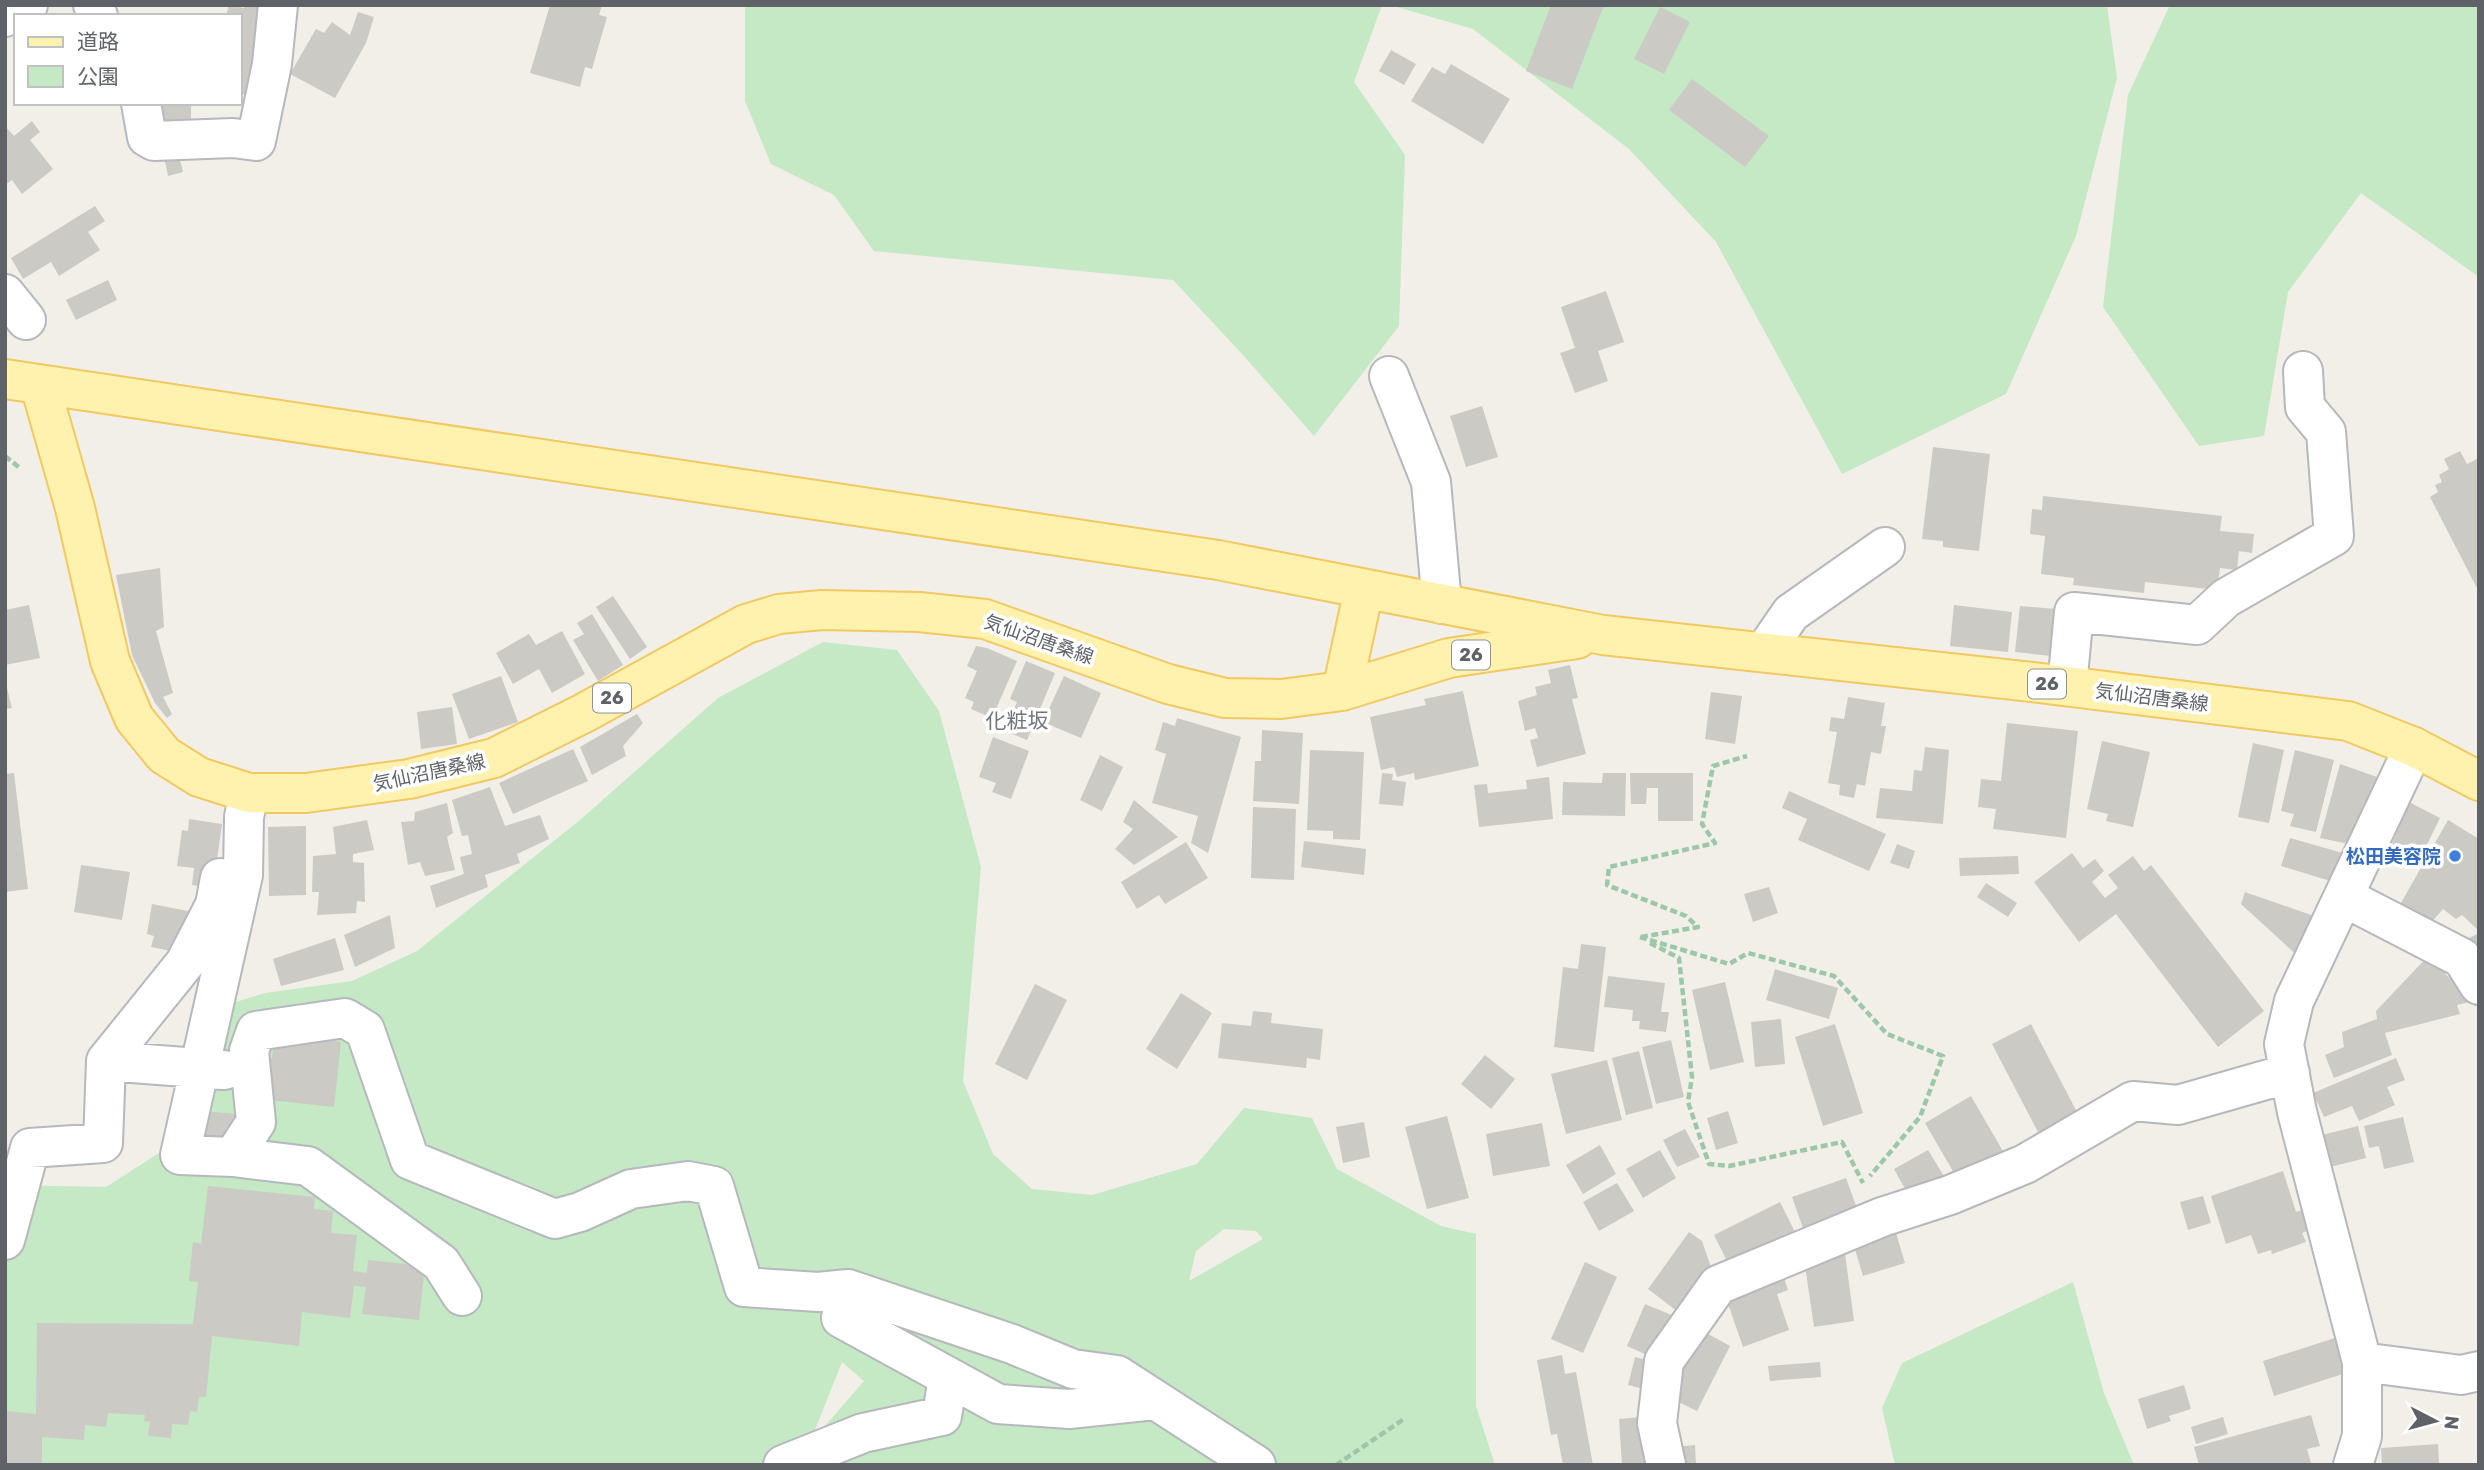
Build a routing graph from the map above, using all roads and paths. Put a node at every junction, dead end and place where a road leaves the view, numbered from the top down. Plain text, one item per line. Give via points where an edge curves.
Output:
1 (28, 5) edge
2 (278, 5) edge
3 (5, 17) edge
4 (141, 105) edge
5 (2303, 370) dead end
6 (1389, 376) dead end
7 (22, 382) edge
8 (5, 456) edge
9 (23, 471) dead end
10 (1885, 547) dead end
11 (1364, 589) junction
12 (1442, 604) junction
13 (1603, 635) junction
14 (1764, 652) junction
15 (2067, 686) junction
16 (1342, 691) junction
17 (2414, 747) junction
18 (1747, 756) dead end
19 (2479, 781) edge
20 (247, 805) junction
21 (2344, 897) junction
22 (1640, 937) junction
23 (2477, 978) edge
24 (106, 1061) junction
25 (200, 1069) junction
26 (251, 1071) junction
27 (2290, 1073) junction
28 (233, 1157) junction
29 (1861, 1179) junction
30 (1882, 1217) junction
31 (7, 1227) edge
32 (848, 1289) junction
33 (461, 1296) dead end
34 (2362, 1362) junction
35 (2479, 1371) edge
36 (948, 1377) junction
37 (1155, 1400) junction
38 (1404, 1419) dead end
39 (783, 1465) edge
40 (1256, 1465) edge
41 (1336, 1465) edge
42 (1666, 1465) edge
43 (2353, 1465) edge

1 - 3 street
2 - 4 street via 256,141 154,141 147,136
5 - 15 street via 2305,407 2326,432 2334,536 2226,598 2197,625 2074,612
6 - 12 street via 1431,482
7 - 11 main road, 気仙沼唐桑線 / 26 via 1218,560
7 - 20 main road, 気仙沼唐桑線 / 26 via 75,508 110,661 134,718 164,755
8 - 9 path
10 - 14 street via 1791,614
11 - 12 main road, 気仙沼唐桑線 / 26
11 - 16 main road
12 - 13 main road, 気仙沼唐桑線 / 26
13 - 14 main road, 気仙沼唐桑線 / 26
13 - 16 main road, 気仙沼唐桑線 / 26 via 1449,658
14 - 15 main road, 気仙沼唐桑線 / 26
15 - 17 main road, 気仙沼唐桑線 / 26 via 2348,721
16 - 20 main road, 気仙沼唐桑線 / 26 via 1281,699 1225,698 1168,684 985,618 905,611 779,614 746,624 494,758 409,779
17 - 19 main road, 気仙沼唐桑線 / 26
17 - 21 street
18 - 22 path via 1713,766 1702,824 1715,843 1609,867 1607,885 1686,916 1698,927
20 - 24 street via 227,834 215,905 185,963
20 - 25 street via 243,875
21 - 23 street via 2462,958
21 - 27 street via 2294,1000 2284,1044
22 - 29 path via 1679,958 1692,1077 1688,1101 1709,1164 1729,1166 1842,1142
22 - 29 path via 1729,964 1748,953 1834,976 1887,1034 1943,1056 1920,1118 1871,1176
24 - 25 street
24 - 31 street via 103,1143 30,1148
25 - 26 street
25 - 28 street via 180,1156
26 - 28 street via 256,1122
26 - 32 street via 249,1051 257,1031 345,1018 365,1030 410,1160 555,1219 631,1189 688,1181 714,1186 744,1287 818,1292
27 - 30 street via 2178,1105 2133,1101 2025,1164
27 - 34 street
28 - 33 street via 308,1166 441,1263
29 - 30 path
30 - 42 street via 1718,1284 1664,1361 1657,1423
32 - 36 street via 841,1318
32 - 37 street via 1073,1369 1117,1375
34 - 35 street via 2461,1375
34 - 43 street via 2362,1436
36 - 37 street via 998,1405 1069,1409
36 - 39 street via 942,1416 863,1433
37 - 40 street
38 - 41 path

